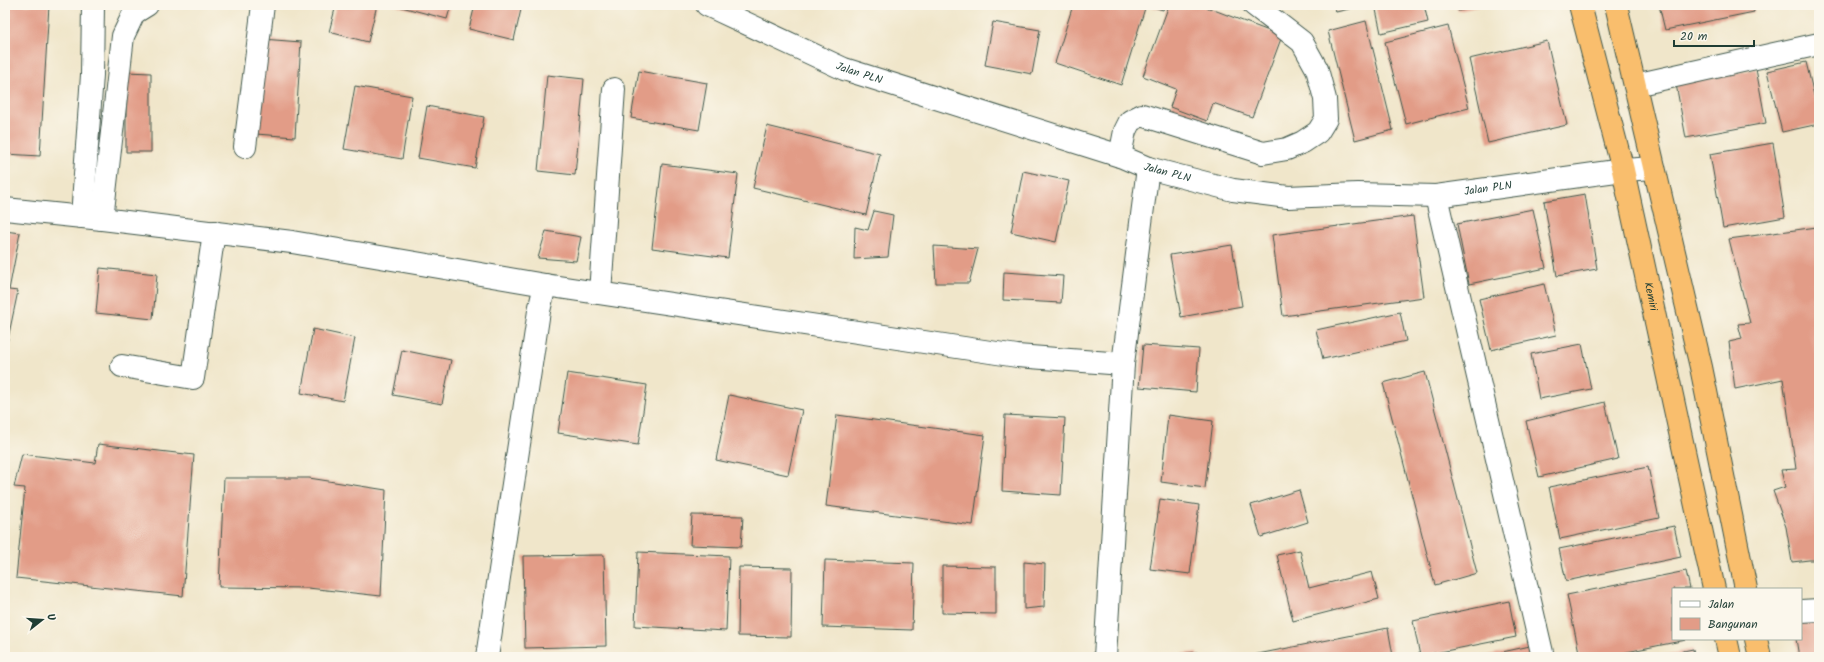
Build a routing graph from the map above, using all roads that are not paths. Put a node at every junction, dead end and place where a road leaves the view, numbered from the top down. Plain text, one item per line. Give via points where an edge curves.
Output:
1 (93, 5) edge
2 (146, 5) edge
3 (263, 5) edge
4 (707, 5) edge
5 (1254, 5) edge
6 (1580, 5) edge
7 (1616, 5) edge
8 (1819, 44) edge
9 (1635, 85) junction
10 (614, 89) dead end
11 (245, 148) dead end
12 (1120, 156) junction
13 (1148, 168) junction
14 (1654, 168) junction
15 (1623, 170) junction
16 (1436, 196) junction
17 (5, 209) edge
18 (92, 218) junction
19 (214, 232) junction
20 (545, 285) junction
21 (600, 293) junction
22 (1123, 364) junction
23 (122, 366) dead end
24 (1714, 588) edge
25 (1746, 588) edge
26 (1819, 610) edge
27 (1802, 611) edge
28 (1726, 640) edge
29 (1756, 640) edge
30 (487, 657) edge
31 (1105, 657) edge
32 (1543, 657) edge
33 (1730, 657) edge
34 (1760, 657) edge

1 - 18 street
2 - 18 street via 134,13 123,36
3 - 11 street
4 - 12 street, Jalan PLN via 844,69
5 - 12 street via 1302,42 1317,69 1325,99 1326,119 1318,132 1287,149 1263,153 1142,115 1130,121 1125,131
6 - 15 highway, Kemiri
7 - 9 highway
8 - 9 street
9 - 14 highway
10 - 21 street
12 - 13 street, Jalan PLN
13 - 16 street, Jalan PLN via 1232,190 1288,196
13 - 22 street
14 - 15 street, Jalan PLN
14 - 25 highway via 1701,367
15 - 16 street, Jalan PLN
15 - 24 highway, Kemiri
16 - 32 street
17 - 18 street
18 - 19 street
19 - 20 street via 292,242
19 - 23 street via 192,378
20 - 21 street
20 - 30 street
21 - 22 street via 1017,356
22 - 31 street
26 - 27 street
28 - 33 highway
29 - 34 highway

